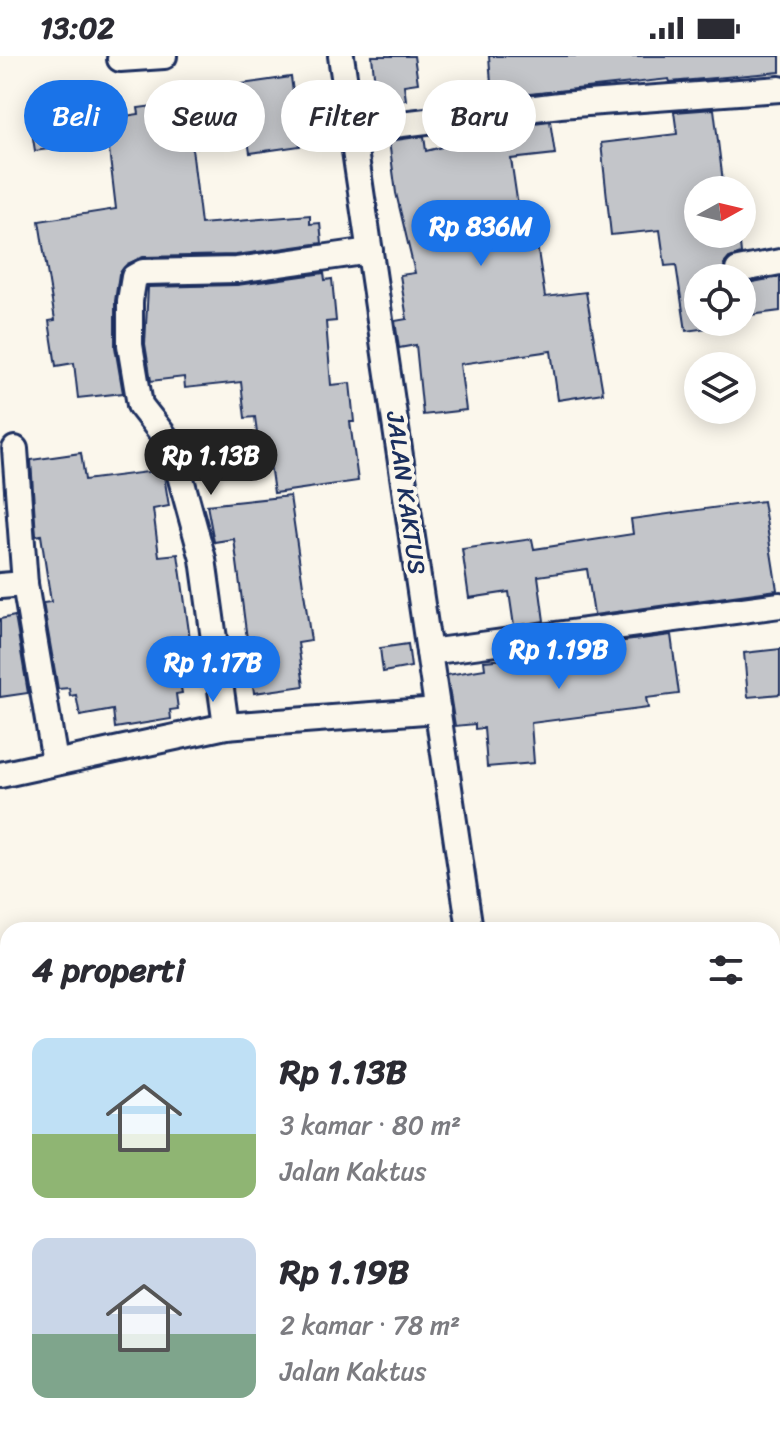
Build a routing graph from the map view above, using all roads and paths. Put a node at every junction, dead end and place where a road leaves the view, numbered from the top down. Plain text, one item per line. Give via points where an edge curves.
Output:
1 (164, 56) edge
2 (341, 56) edge
3 (120, 59) dead end
4 (345, 80) edge
5 (780, 89) edge
6 (406, 124) edge
7 (355, 152) edge
8 (370, 251) junction
9 (780, 262) edge
10 (756, 267) edge
11 (15, 449) dead end
12 (25, 584) junction
13 (0, 586) edge
14 (780, 605) edge
15 (429, 652) junction
16 (438, 710) junction
17 (226, 726) junction
18 (55, 762) junction
19 (0, 775) edge
20 (469, 922) edge

1 - 3 street
2 - 4 street, JALAN KAKTUS
5 - 6 street via 560,105
7 - 8 street, JALAN KAKTUS
8 - 15 street, JALAN KAKTUS
8 - 17 street via 237,270 143,272 134,277 130,345 140,405 172,446 203,559
9 - 10 street
11 - 12 street
12 - 13 street
12 - 18 street
14 - 15 street
15 - 16 street, JALAN KAKTUS
16 - 17 street
16 - 20 street, JALAN KAKTUS
17 - 18 street
18 - 19 street

